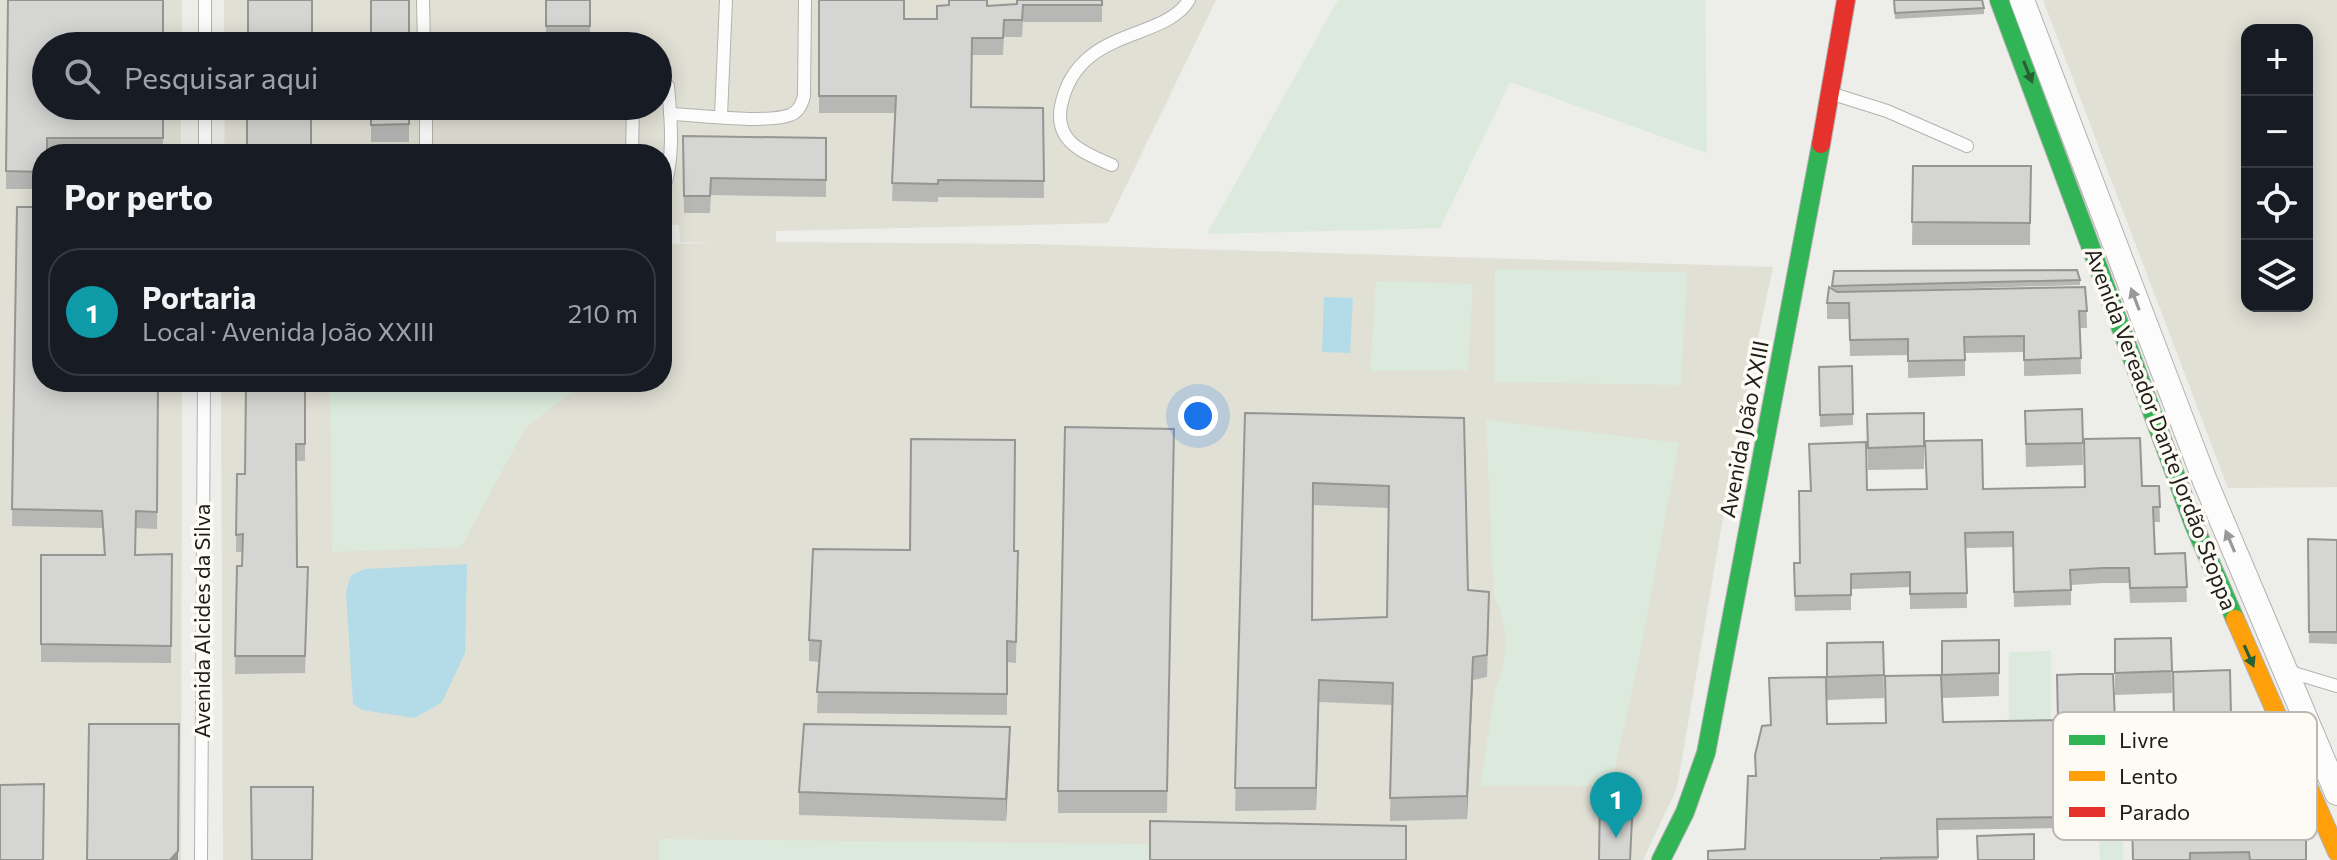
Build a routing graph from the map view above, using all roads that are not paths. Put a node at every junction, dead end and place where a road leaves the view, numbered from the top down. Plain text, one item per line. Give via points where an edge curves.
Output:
1 (205, 0) edge
2 (423, 0) edge
3 (726, 0) edge
4 (805, 0) edge
5 (1189, 0) edge
6 (1846, 0) edge
7 (1999, 0) edge
8 (2022, 0) edge
9 (205, 32) edge
10 (424, 32) edge
11 (1830, 93) junction
12 (672, 114) edge
13 (721, 116) junction
14 (205, 120) edge
15 (426, 120) edge
16 (633, 120) edge
17 (670, 120) edge
18 (205, 144) edge
19 (426, 144) edge
20 (632, 144) edge
21 (669, 144) edge
22 (1967, 146) dead end
23 (1112, 165) dead end
24 (2089, 294) edge
25 (2109, 294) junction
26 (204, 392) edge
27 (2284, 671) junction
28 (2337, 686) edge
29 (2276, 712) edge
30 (2302, 712) edge
31 (2317, 747) edge
32 (2337, 793) edge
33 (2317, 806) edge
34 (2337, 852) edge
35 (201, 860) edge
36 (1661, 860) edge

1 - 9 lane
2 - 10 lane
3 - 13 lane
4 - 13 lane via 800,107 791,115
5 - 23 lane via 1178,14 1105,45 1079,69 1063,95 1062,132 1083,153
6 - 11 street, Avenida João XXIII
7 -> 25 street, Avenida Vereador Dante Jordão Stoppa
27 -> 8 street, Avenida Vereador Dante Jordão Stoppa via 2205,481
11 - 22 lane
11 - 36 street, Avenida João XXIII via 1706,753
12 - 13 lane
14 - 18 lane
15 - 19 lane
16 - 20 lane
17 - 21 lane
24 - 25 lane
25 -> 29 street, Avenida Vereador Dante Jordão Stoppa via 2194,525
26 - 35 lane, Avenida Alcides da Silva
27 - 28 lane
27 - 30 street, Avenida Vereador Dante Jordão Stoppa
31 - 32 street, Avenida Vereador Dante Jordão Stoppa
33 -> 34 street, Avenida Vereador Dante Jordão Stoppa

